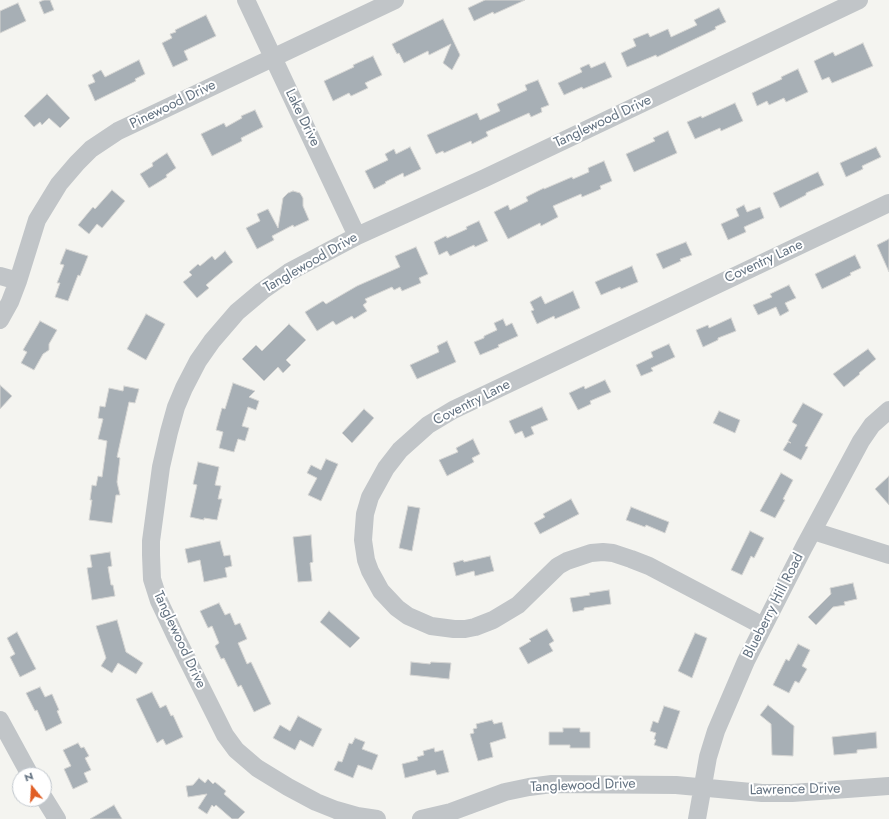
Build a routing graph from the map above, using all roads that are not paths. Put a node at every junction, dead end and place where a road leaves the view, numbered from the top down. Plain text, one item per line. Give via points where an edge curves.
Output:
1 (246, 0) edge
2 (395, 0) edge
3 (859, 0) edge
4 (272, 58) junction
5 (889, 203) edge
6 (357, 236) junction
7 (0, 276) edge
8 (18, 281) junction
9 (0, 320) edge
10 (889, 410) edge
11 (813, 531) junction
12 (889, 554) edge
13 (763, 626) junction
14 (0, 720) edge
15 (26, 767) edge
16 (889, 786) edge
17 (702, 788) junction
18 (50, 807) edge
19 (57, 819) edge
20 (377, 819) edge
21 (421, 819) edge
22 (697, 819) edge

1 - 4 street, Lake Drive
2 - 4 street, Pinewood Drive
3 - 6 street, Tanglewood Drive
4 - 6 street, Lake Drive
4 - 8 street, Pinewood Drive via 118,132 92,149 59,184 37,220
5 - 13 street, Coventry Lane via 452,410 428,425 400,450 386,468 370,497 365,514 363,540 366,560 375,582 397,608 431,626 465,629 493,620 518,605 558,566 591,553 603,552 632,558
6 - 20 street, Tanglewood Drive via 289,272 250,300 226,324 198,360 176,407 169,432 158,489 151,555 152,579 166,618 225,735 236,750 257,768 316,802 357,816
7 - 8 street
8 - 9 street, Pinewood Drive
10 - 11 street, Blueberry Hill Road via 872,425 861,441
11 - 12 street
11 - 13 street, Blueberry Hill Road
13 - 17 street, Blueberry Hill Road via 716,730
14 - 15 street
16 - 17 street, Lawrence Drive via 792,793
17 - 21 street, Tanglewood Drive via 676,785 594,784 529,786 451,812
17 - 22 street, Blueberry Hill Road
18 - 19 street

